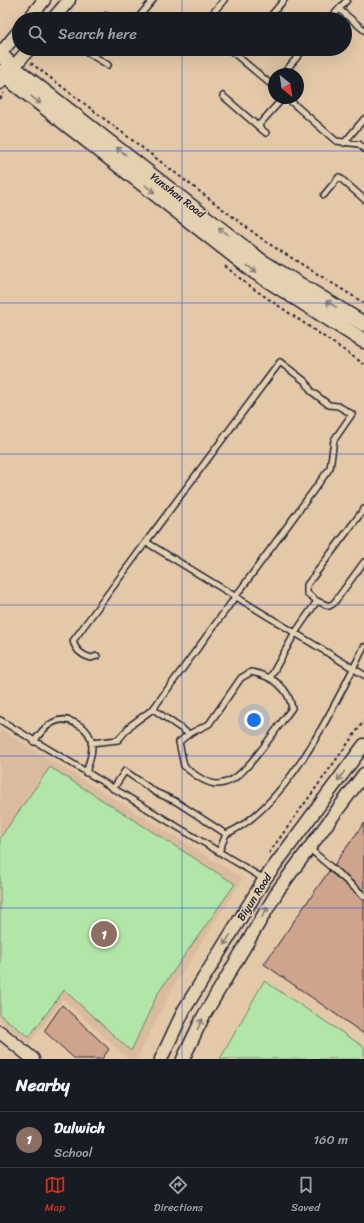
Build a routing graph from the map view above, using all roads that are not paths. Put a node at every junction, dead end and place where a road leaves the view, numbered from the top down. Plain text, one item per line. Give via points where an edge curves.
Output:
1 (44, 0) edge
2 (69, 0) edge
3 (153, 0) edge
4 (224, 0) edge
5 (284, 0) edge
6 (347, 0) edge
7 (339, 9) junction
8 (35, 12) edge
9 (59, 12) edge
10 (143, 12) edge
11 (214, 12) edge
12 (274, 12) edge
13 (336, 12) edge
14 (343, 12) edge
15 (352, 20) edge
16 (364, 30) edge
17 (12, 39) edge
18 (0, 54) edge
19 (93, 56) edge
20 (236, 56) edge
21 (298, 56) edge
22 (108, 65) dead end
23 (12, 67) edge
24 (288, 68) edge
25 (268, 81) edge
26 (223, 96) dead end
27 (278, 104) edge
28 (294, 104) edge
29 (364, 119) edge
30 (258, 126) junction
31 (266, 133) dead end
32 (344, 143) junction
33 (364, 149) edge
34 (324, 195) dead end
35 (364, 199) edge
36 (364, 324) edge
37 (364, 341) edge
38 (364, 509) edge
39 (146, 542) junction
40 (364, 562) edge
41 (235, 597) junction
42 (317, 601) junction
43 (295, 633) junction
44 (364, 647) edge
45 (97, 656) dead end
46 (353, 669) junction
47 (364, 675) edge
48 (270, 678) junction
49 (153, 709) junction
50 (0, 720) edge
51 (189, 734) junction
52 (34, 742) junction
53 (91, 743) junction
54 (364, 745) edge
55 (86, 773) junction
56 (364, 774) edge
57 (113, 789) junction
58 (226, 834) junction
59 (309, 849) junction
60 (219, 852) junction
61 (264, 880) junction
62 (364, 896) edge
63 (0, 1032) edge
64 (33, 1059) edge
65 (161, 1059) edge
66 (183, 1059) edge

1 - 8 street
2 - 9 street
3 - 10 lane
4 - 11 lane
5 - 12 lane
6 - 7 lane
7 - 13 lane
7 - 14 lane
15 - 16 lane
17 - 18 street
18 - 23 main road, Yunshan Road
19 - 22 lane
20 - 25 lane
21 - 24 lane
36 -> 23 main road, Yunshan Road via 262,261
23 -> 37 main road, Yunshan Road via 254,272
26 - 30 lane
27 - 30 lane
28 - 32 lane via 336,142
29 - 32 lane
30 - 31 lane
32 - 33 lane via 359,144
34 - 35 lane via 339,177
38 - 42 lane via 306,585 307,593
39 - 41 lane
39 - 41 lane via 280,362 306,382 311,390 329,405 338,406 352,414 334,440 330,468
39 - 45 lane via 73,641 75,648 84,656
40 - 42 lane via 334,603 329,606
41 - 43 lane
41 - 49 lane
42 - 43 lane
43 - 46 lane
43 - 48 lane
44 - 46 lane
46 - 47 lane
46 - 58 lane via 310,749 286,781 260,812 236,830
48 - 51 lane via 251,672 241,678 209,724
48 - 51 lane via 282,686 290,696 292,708 249,764 234,779 215,784 197,776 184,766 179,742
49 - 51 lane
49 - 53 lane via 131,725 118,740
50 - 52 lane
52 - 53 lane via 45,728 53,722 62,720 72,721 80,726 91,738
52 - 55 lane
53 - 55 lane
54 -> 61 street, Biyun Road
55 - 57 lane
56 - 59 street, Biyun Road
57 - 58 lane via 125,771
57 - 60 lane
58 - 60 lane
59 - 62 lane
66 -> 59 street, Biyun Road via 203,1017 279,889
60 - 61 lane
61 -> 65 street, Biyun Road via 184,1010
63 - 64 street

